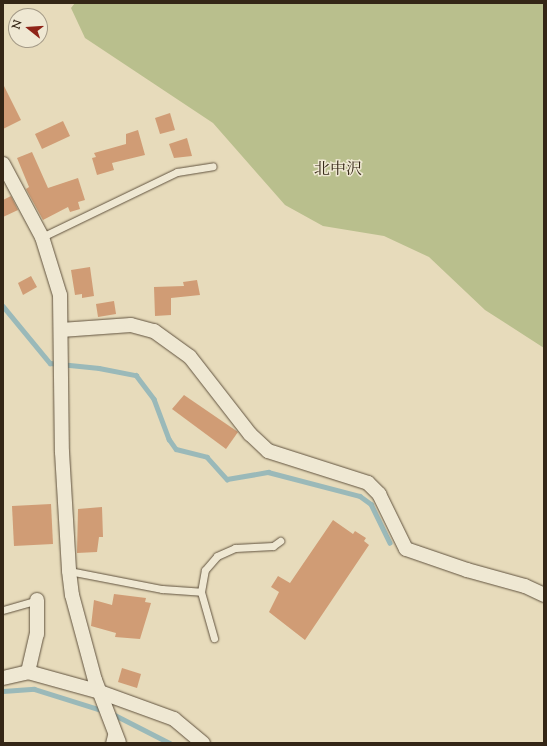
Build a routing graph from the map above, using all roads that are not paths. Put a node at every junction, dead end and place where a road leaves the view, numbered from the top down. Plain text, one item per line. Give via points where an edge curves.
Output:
1 (3, 164) edge
2 (213, 166) dead end
3 (42, 237) junction
4 (61, 330) junction
5 (280, 541) dead end
6 (69, 571) junction
7 (201, 592) junction
8 (544, 594) edge
9 (37, 600) joint
10 (3, 610) edge
11 (214, 638) dead end
12 (28, 672) junction
13 (3, 678) edge
14 (100, 692) junction
15 (114, 727) junction
16 (109, 743) edge
17 (119, 743) edge
18 (203, 743) edge

1 - 3 street
2 - 3 lane via 177,172
3 - 4 street via 56,274
4 - 6 street via 62,452
4 - 8 street via 131,325 154,331 190,357 250,434 268,451 368,483 379,494 406,549
5 - 7 lane via 273,546 235,548 217,556 205,570
6 - 7 lane via 162,589
6 - 14 street via 74,603
7 - 11 lane
9 - 10 lane
9 - 12 street via 38,626
12 - 13 street
12 - 14 street
14 - 15 street
14 - 18 street via 174,719
15 - 16 lane
15 - 17 street

